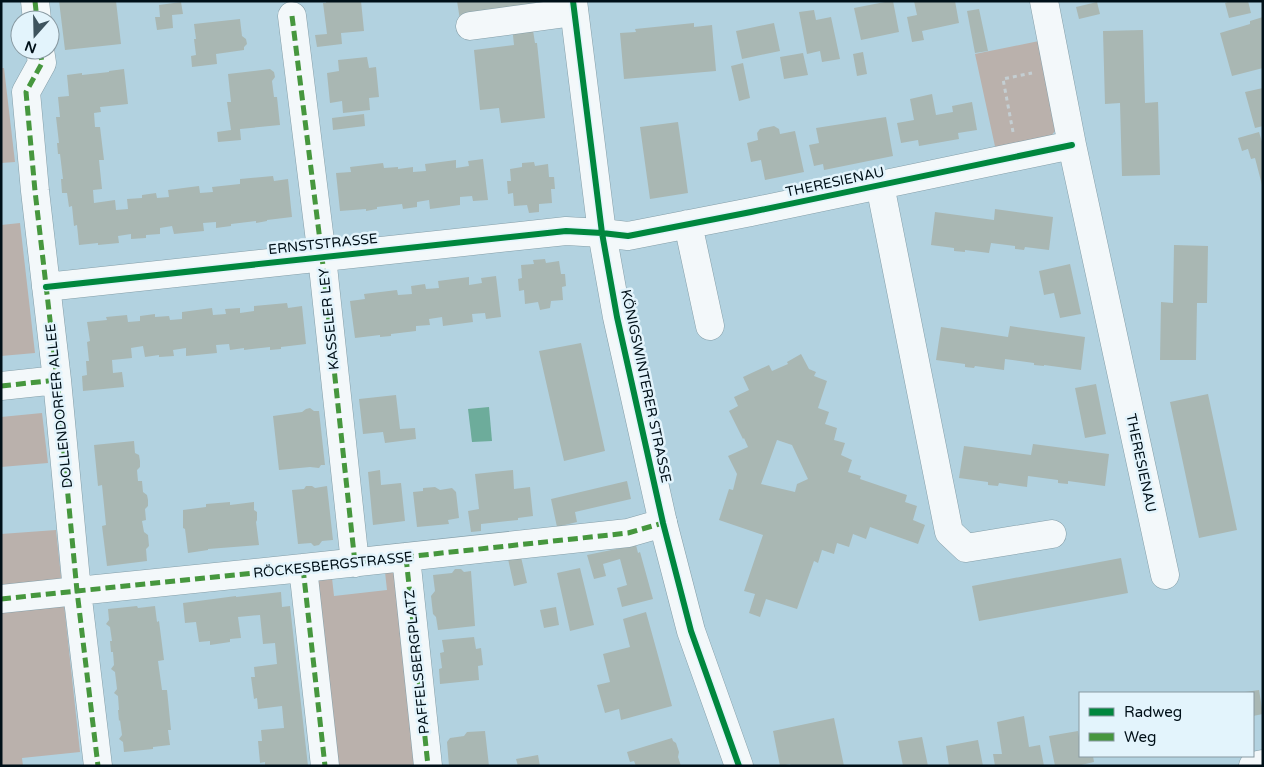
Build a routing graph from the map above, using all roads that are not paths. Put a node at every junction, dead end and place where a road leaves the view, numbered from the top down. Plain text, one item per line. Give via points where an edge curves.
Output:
1 (1044, 1) edge
2 (577, 4) edge
3 (292, 16) dead end
4 (470, 26) dead end
5 (42, 60) edge
6 (1072, 145) junction
7 (880, 185) junction
8 (688, 224) junction
9 (602, 232) junction
10 (322, 257) junction
11 (46, 287) junction
12 (710, 326) dead end
13 (57, 380) junction
14 (1, 386) edge
15 (663, 524) junction
16 (1052, 534) dead end
17 (406, 557) junction
18 (355, 562) junction
19 (303, 568) junction
20 (1165, 575) dead end
21 (77, 591) junction
22 (1, 600) edge
23 (1263, 764) edge
24 (98, 766) edge
25 (325, 766) edge
26 (428, 766) edge
27 (739, 766) edge
28 (1253, 766) edge

1 - 6 street, THERESIENAU
2 - 4 street
2 - 9 street, KÖNIGSWINTERER STRASSE
3 - 10 street, KASSELER LEY
5 - 11 street, DOLLENDORFER ALLEE via 26,92
6 - 7 street, THERESIENAU
6 - 20 street, THERESIENAU
7 - 8 street, THERESIENAU
7 - 16 street, THERESIENAU via 948,532 966,548
8 - 9 street, THERESIENAU via 628,236
8 - 12 street
9 - 10 street, ERNSTSTRASSE via 566,232
9 - 15 street, KÖNIGSWINTERER STRASSE via 617,317
10 - 11 street, ERNSTSTRASSE
10 - 18 street, KASSELER LEY
11 - 13 street, DOLLENDORFER ALLEE
13 - 14 street
13 - 21 street, DOLLENDORFER ALLEE
15 - 17 street, RÖCKESBERGSTRASSE via 628,533
15 - 27 street, KÖNIGSWINTERER STRASSE via 691,631
17 - 18 street, RÖCKESBERGSTRASSE
17 - 26 street, PAFFELSBERGPLATZ
18 - 19 street, RÖCKESBERGSTRASSE
19 - 21 street, RÖCKESBERGSTRASSE
19 - 25 street
21 - 22 street, RÖCKESBERGSTRASSE
21 - 24 street, DOLLENDORFER ALLEE
23 - 28 street

